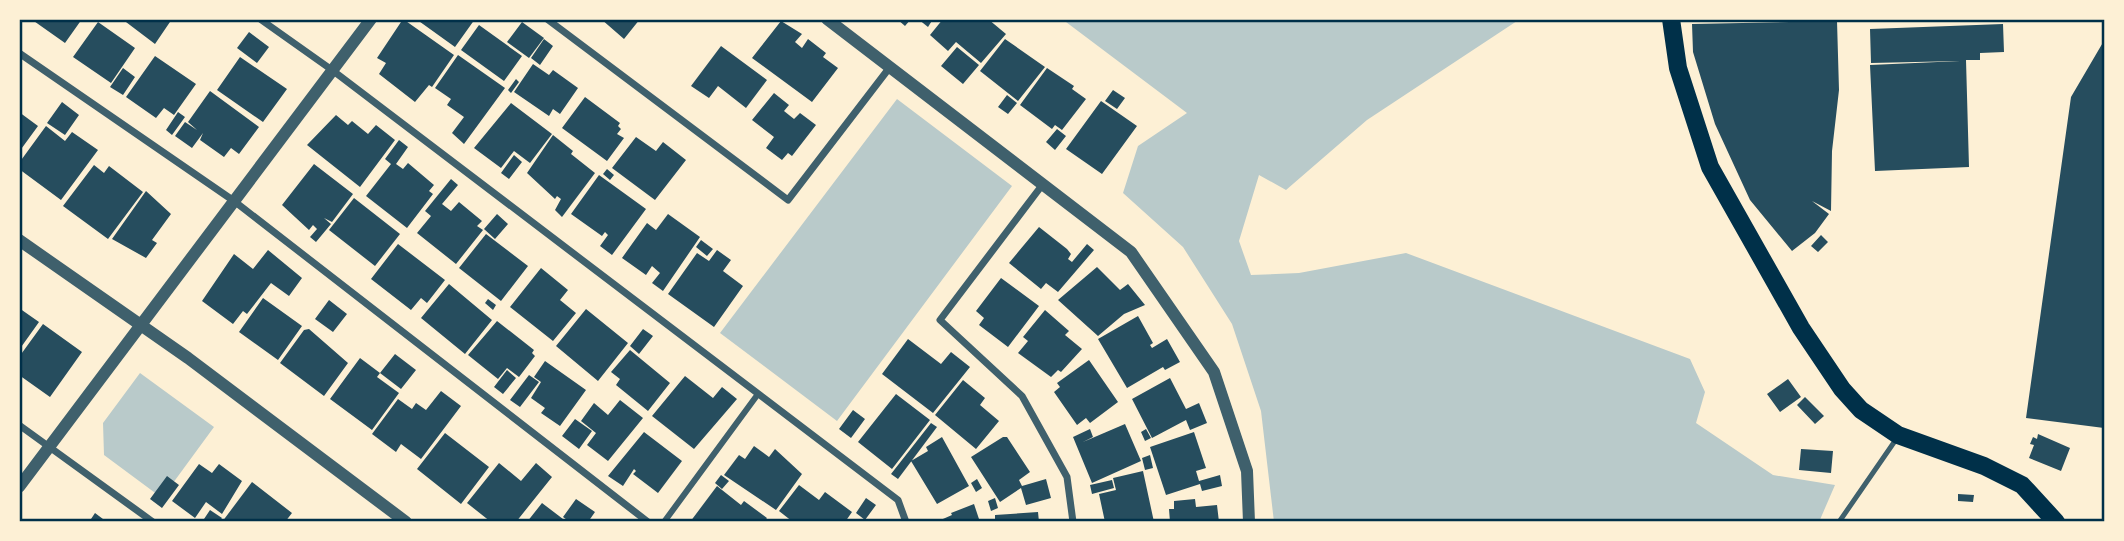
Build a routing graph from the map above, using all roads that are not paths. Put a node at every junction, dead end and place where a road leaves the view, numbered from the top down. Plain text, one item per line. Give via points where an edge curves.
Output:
1 (260, 19) edge
2 (371, 19) edge
3 (547, 19) edge
4 (828, 19) edge
5 (1671, 19) edge
6 (19, 53) edge
7 (890, 67) junction
8 (332, 70) junction
9 (1043, 184) junction
10 (234, 201) junction
11 (19, 240) edge
12 (141, 325) junction
13 (758, 394) junction
14 (19, 425) edge
15 (1898, 435) junction
16 (51, 445) junction
17 (19, 487) edge
18 (153, 522) edge
19 (406, 522) edge
20 (648, 522) edge
21 (664, 522) edge
22 (905, 522) edge
23 (1073, 522) edge
24 (1250, 522) edge
25 (1839, 522) edge
26 (2056, 522) edge

1 - 8 street
2 - 8 street
3 - 7 street via 788,200
4 - 7 street
5 - 15 main road via 1678,68 1691,110 1710,167 1736,217 1835,381 1861,410
6 - 10 street
7 - 9 street
8 - 10 street
8 - 13 street
9 - 23 street via 940,320 1022,396 1067,478
9 - 24 street via 1131,252 1214,372 1247,471
10 - 12 street
10 - 20 street
11 - 12 street
12 - 16 street
12 - 19 street
13 - 21 street
13 - 22 street via 898,500
14 - 16 street
15 - 25 lane
15 - 26 main road via 2022,485
16 - 17 street
16 - 18 street

